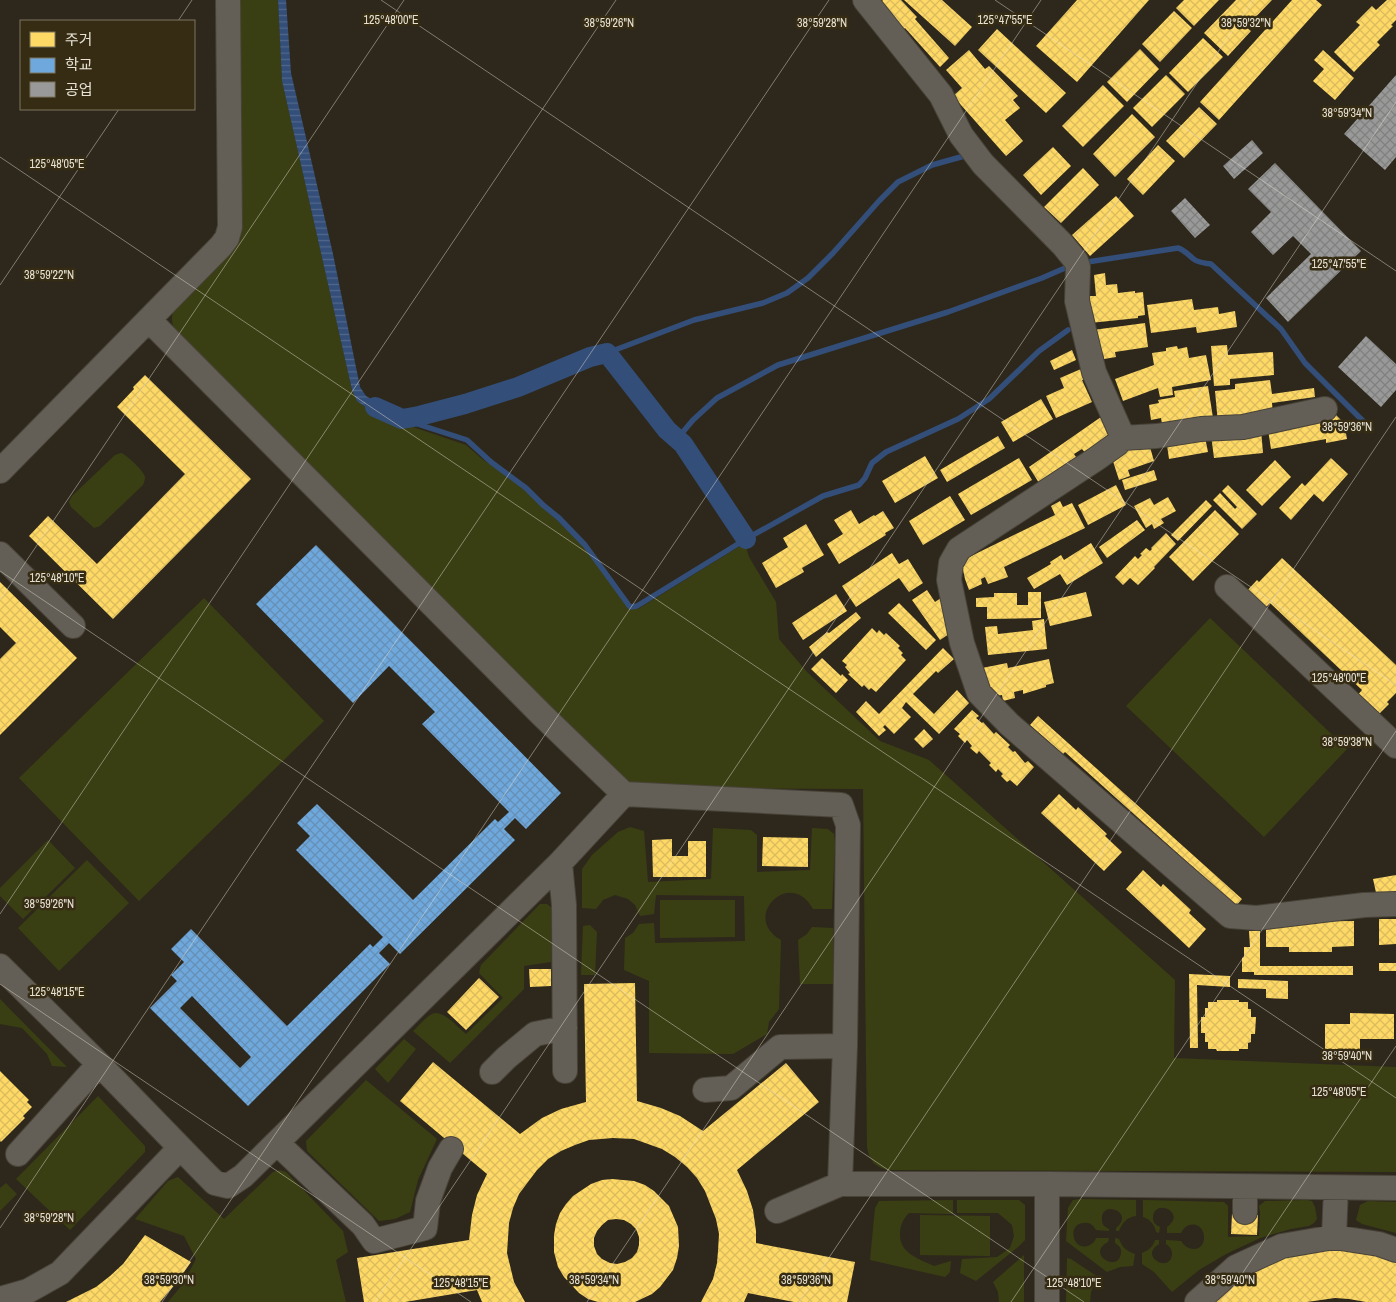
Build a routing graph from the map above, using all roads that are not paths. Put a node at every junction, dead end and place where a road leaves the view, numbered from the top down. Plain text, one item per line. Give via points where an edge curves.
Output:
1 (228, 0) edge
2 (865, 0) edge
3 (149, 320) junction
4 (1325, 409) dead end
5 (1122, 438) junction
6 (0, 471) edge
7 (0, 554) edge
8 (1227, 587) dead end
9 (74, 626) dead end
10 (1396, 746) edge
11 (624, 794) junction
12 (560, 863) junction
13 (1396, 904) edge
14 (0, 966) edge
15 (565, 1028) junction
16 (845, 1046) junction
17 (99, 1064) junction
18 (565, 1071) dead end
19 (492, 1072) dead end
20 (705, 1090) dead end
21 (277, 1143) junction
22 (180, 1148) junction
23 (451, 1149) dead end
24 (18, 1154) dead end
25 (840, 1184) junction
26 (1048, 1184) junction
27 (1246, 1187) junction
28 (1336, 1188) junction
29 (1396, 1188) edge
30 (777, 1211) dead end
31 (1245, 1212) dead end
32 (1334, 1237) junction
33 (1396, 1250) edge
34 (0, 1299) edge
35 (1046, 1302) edge
36 (1197, 1302) edge

1 - 3 street via 230,227 222,246
2 - 5 street via 941,95 961,135 983,164 1063,245 1077,264 1077,301 1094,372
3 - 6 street
3 - 11 street
4 - 5 street via 1243,427
5 - 13 street via 1096,460 959,549 951,563 950,580 962,643 980,693 1009,724 1230,916 1257,918
7 - 9 street
8 - 10 street
11 - 12 street
11 - 16 street via 841,805 848,825
12 - 15 street via 564,905
12 - 21 street
14 - 17 street
15 - 18 street
15 - 19 street via 535,1034
16 - 20 street via 780,1047 731,1088
16 - 25 street
17 - 22 street
17 - 24 street
21 - 22 street via 228,1186 215,1183
21 - 23 street via 364,1226 374,1241 425,1228 428,1201
22 - 34 street via 60,1273 28,1291
25 - 26 street
25 - 30 street
26 - 27 street
26 - 35 street
27 - 28 street
27 - 31 street
28 - 29 street
28 - 32 street
32 - 33 street
32 - 36 street via 1282,1246 1236,1267

